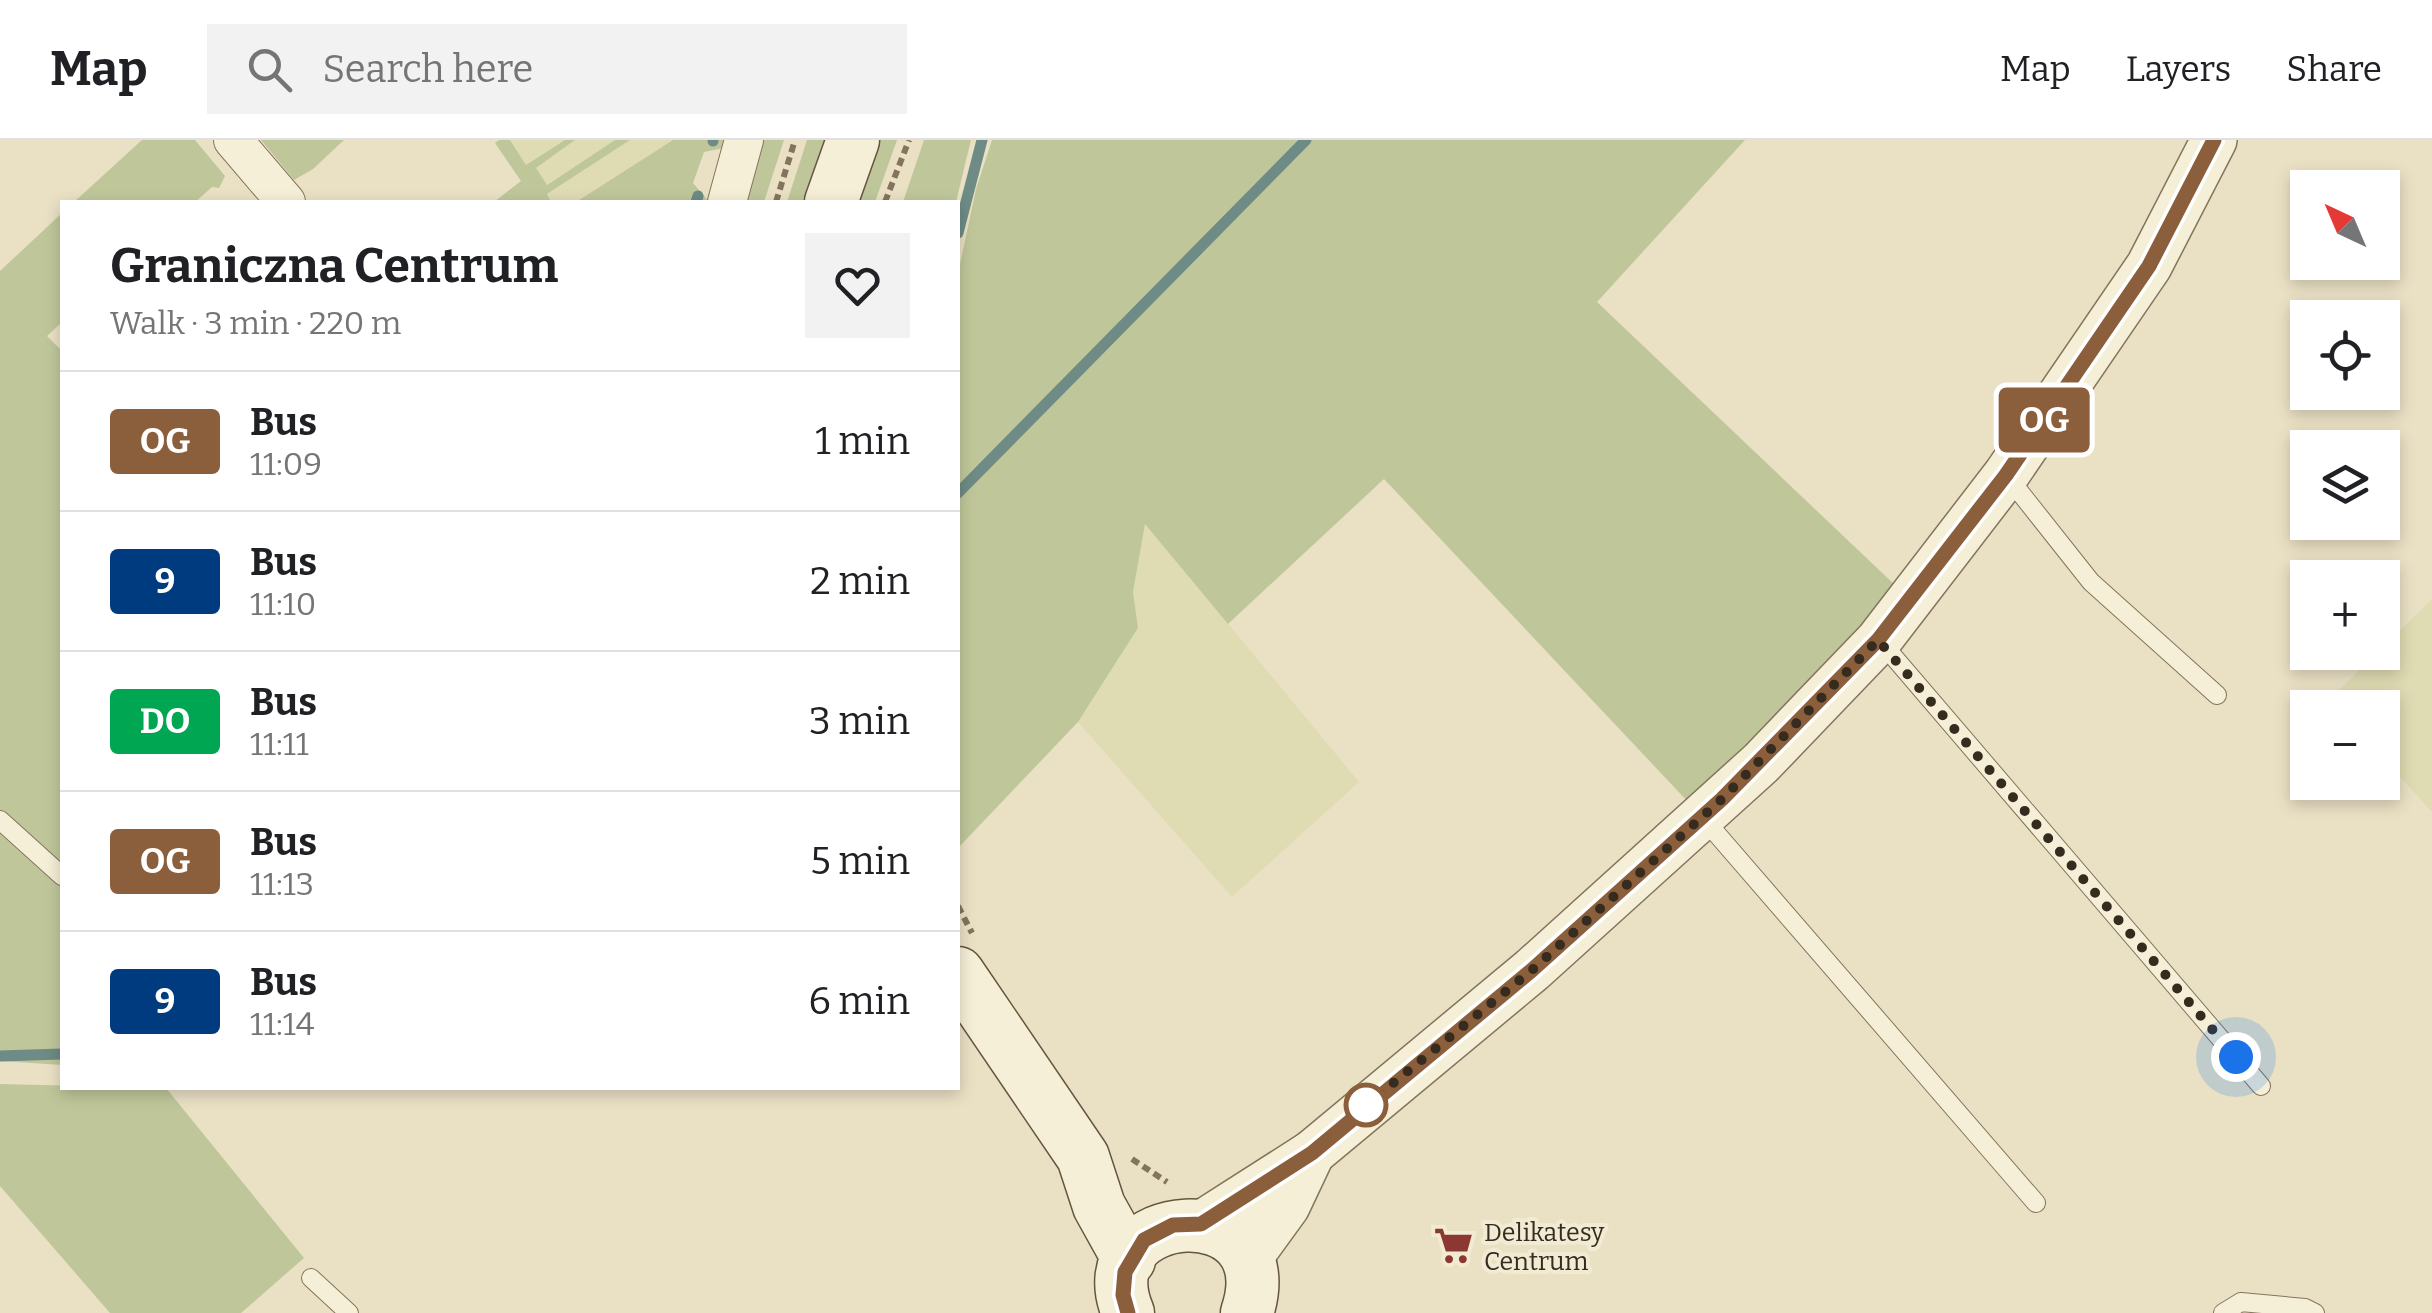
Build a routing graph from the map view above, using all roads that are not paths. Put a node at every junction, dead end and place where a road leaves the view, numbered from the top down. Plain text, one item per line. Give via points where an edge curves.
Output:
1 (233, 140) edge
2 (744, 140) edge
3 (853, 140) edge
4 (2214, 140) edge
5 (284, 200) edge
6 (729, 200) edge
7 (832, 200) edge
8 (2006, 475) junction
9 (1878, 640) junction
10 (2217, 695) dead end
11 (1702, 817) junction
12 (0, 820) edge
13 (60, 874) edge
14 (970, 960) edge
15 (2261, 1086) dead end
16 (1312, 1153) junction
17 (2036, 1203) dead end
18 (1150, 1244) edge
19 (311, 1278) dead end
20 (1252, 1297) edge
21 (349, 1313) edge
22 (2223, 1313) edge
23 (2314, 1313) edge

1 - 5 street
2 - 6 street
3 - 7 main road
4 - 8 street via 2149,266
8 - 9 street
8 - 10 lane via 2091,582
9 - 11 street
9 - 15 lane
11 - 16 street
11 - 17 lane
12 - 13 lane
14 - 18 main road via 1103,1152 1098,1206
16 - 18 street
16 - 20 street
18 - 20 main road via 1233,1241
19 - 21 lane
22 - 23 lane via 2241,1302

